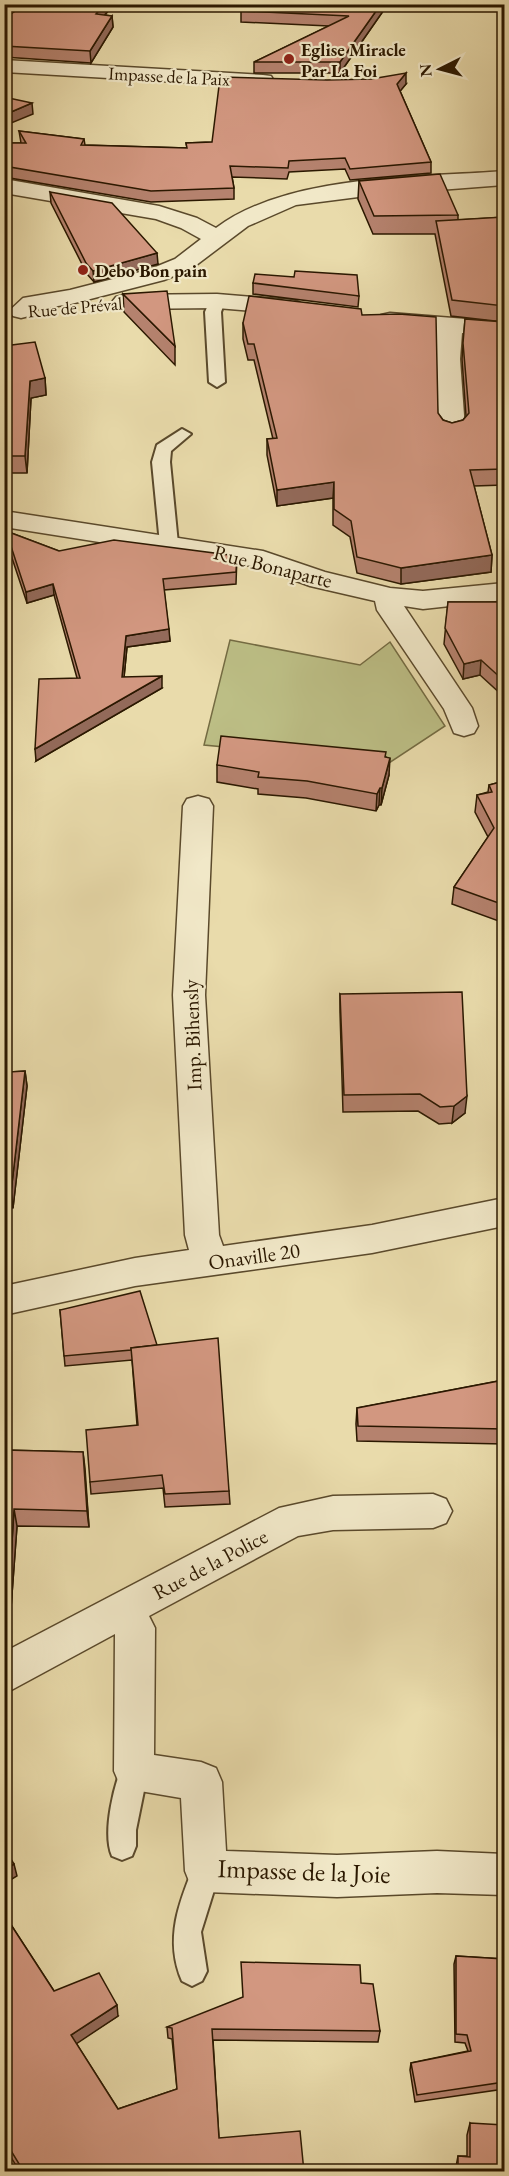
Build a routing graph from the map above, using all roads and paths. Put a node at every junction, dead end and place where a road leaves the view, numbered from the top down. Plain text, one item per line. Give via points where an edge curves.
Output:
1 (4, 66) edge
2 (289, 82) edge
3 (504, 178) edge
4 (4, 186) edge
5 (216, 239) junction
6 (183, 264) junction
7 (156, 275) junction
8 (208, 301) junction
9 (169, 302) junction
10 (312, 309) edge
11 (13, 313) edge
12 (371, 317) edge
13 (450, 322) junction
14 (504, 329) edge
15 (216, 382) dead end
16 (452, 429) edge
17 (182, 434) dead end
18 (4, 519) edge
19 (169, 544) junction
20 (504, 591) edge
21 (388, 596) junction
22 (464, 726) dead end
23 (198, 806) dead end
24 (504, 1212) edge
25 (210, 1262) junction
26 (4, 1301) edge
27 (433, 1511) dead end
28 (125, 1609) junction
29 (4, 1676) edge
30 (134, 1771) junction
31 (122, 1846) dead end
32 (206, 1871) junction
33 (504, 1875) edge
34 (192, 1971) dead end

1 - 2 street, Impasse de la Paix
3 - 5 street via 291,199 240,221
4 - 5 street via 144,208 206,231
5 - 6 street
6 - 7 street
6 - 8 street via 179,275 188,293
7 - 9 street via 160,296
7 - 11 street via 31,303
8 - 9 street, Rue de Préval
8 - 10 street, Rue de Préval
8 - 15 lane via 213,312
9 - 11 street, Rue de Préval via 124,302
12 - 13 street
13 - 14 street
13 - 16 street
17 - 19 lane via 163,449 161,462
18 - 19 street, Rue Bonaparte
19 - 21 street, Rue Bonaparte via 263,559
20 - 21 street, Rue Bonaparte via 423,600
21 - 22 street via 391,610 458,708
23 - 25 street, Imp. Bihensly via 189,994 202,1235
24 - 25 street, Onaville 20 via 372,1239
25 - 26 street, Onaville 20 via 135,1272
27 - 28 street, Rue de la Police via 333,1513 292,1520
28 - 29 street, Rue de la Police
28 - 30 street via 135,1628
30 - 31 lane
30 - 32 street, Impasse de la Joie via 201,1782
32 - 33 street, Impasse de la Joie via 337,1876 437,1872
32 - 34 lane via 186,1932

